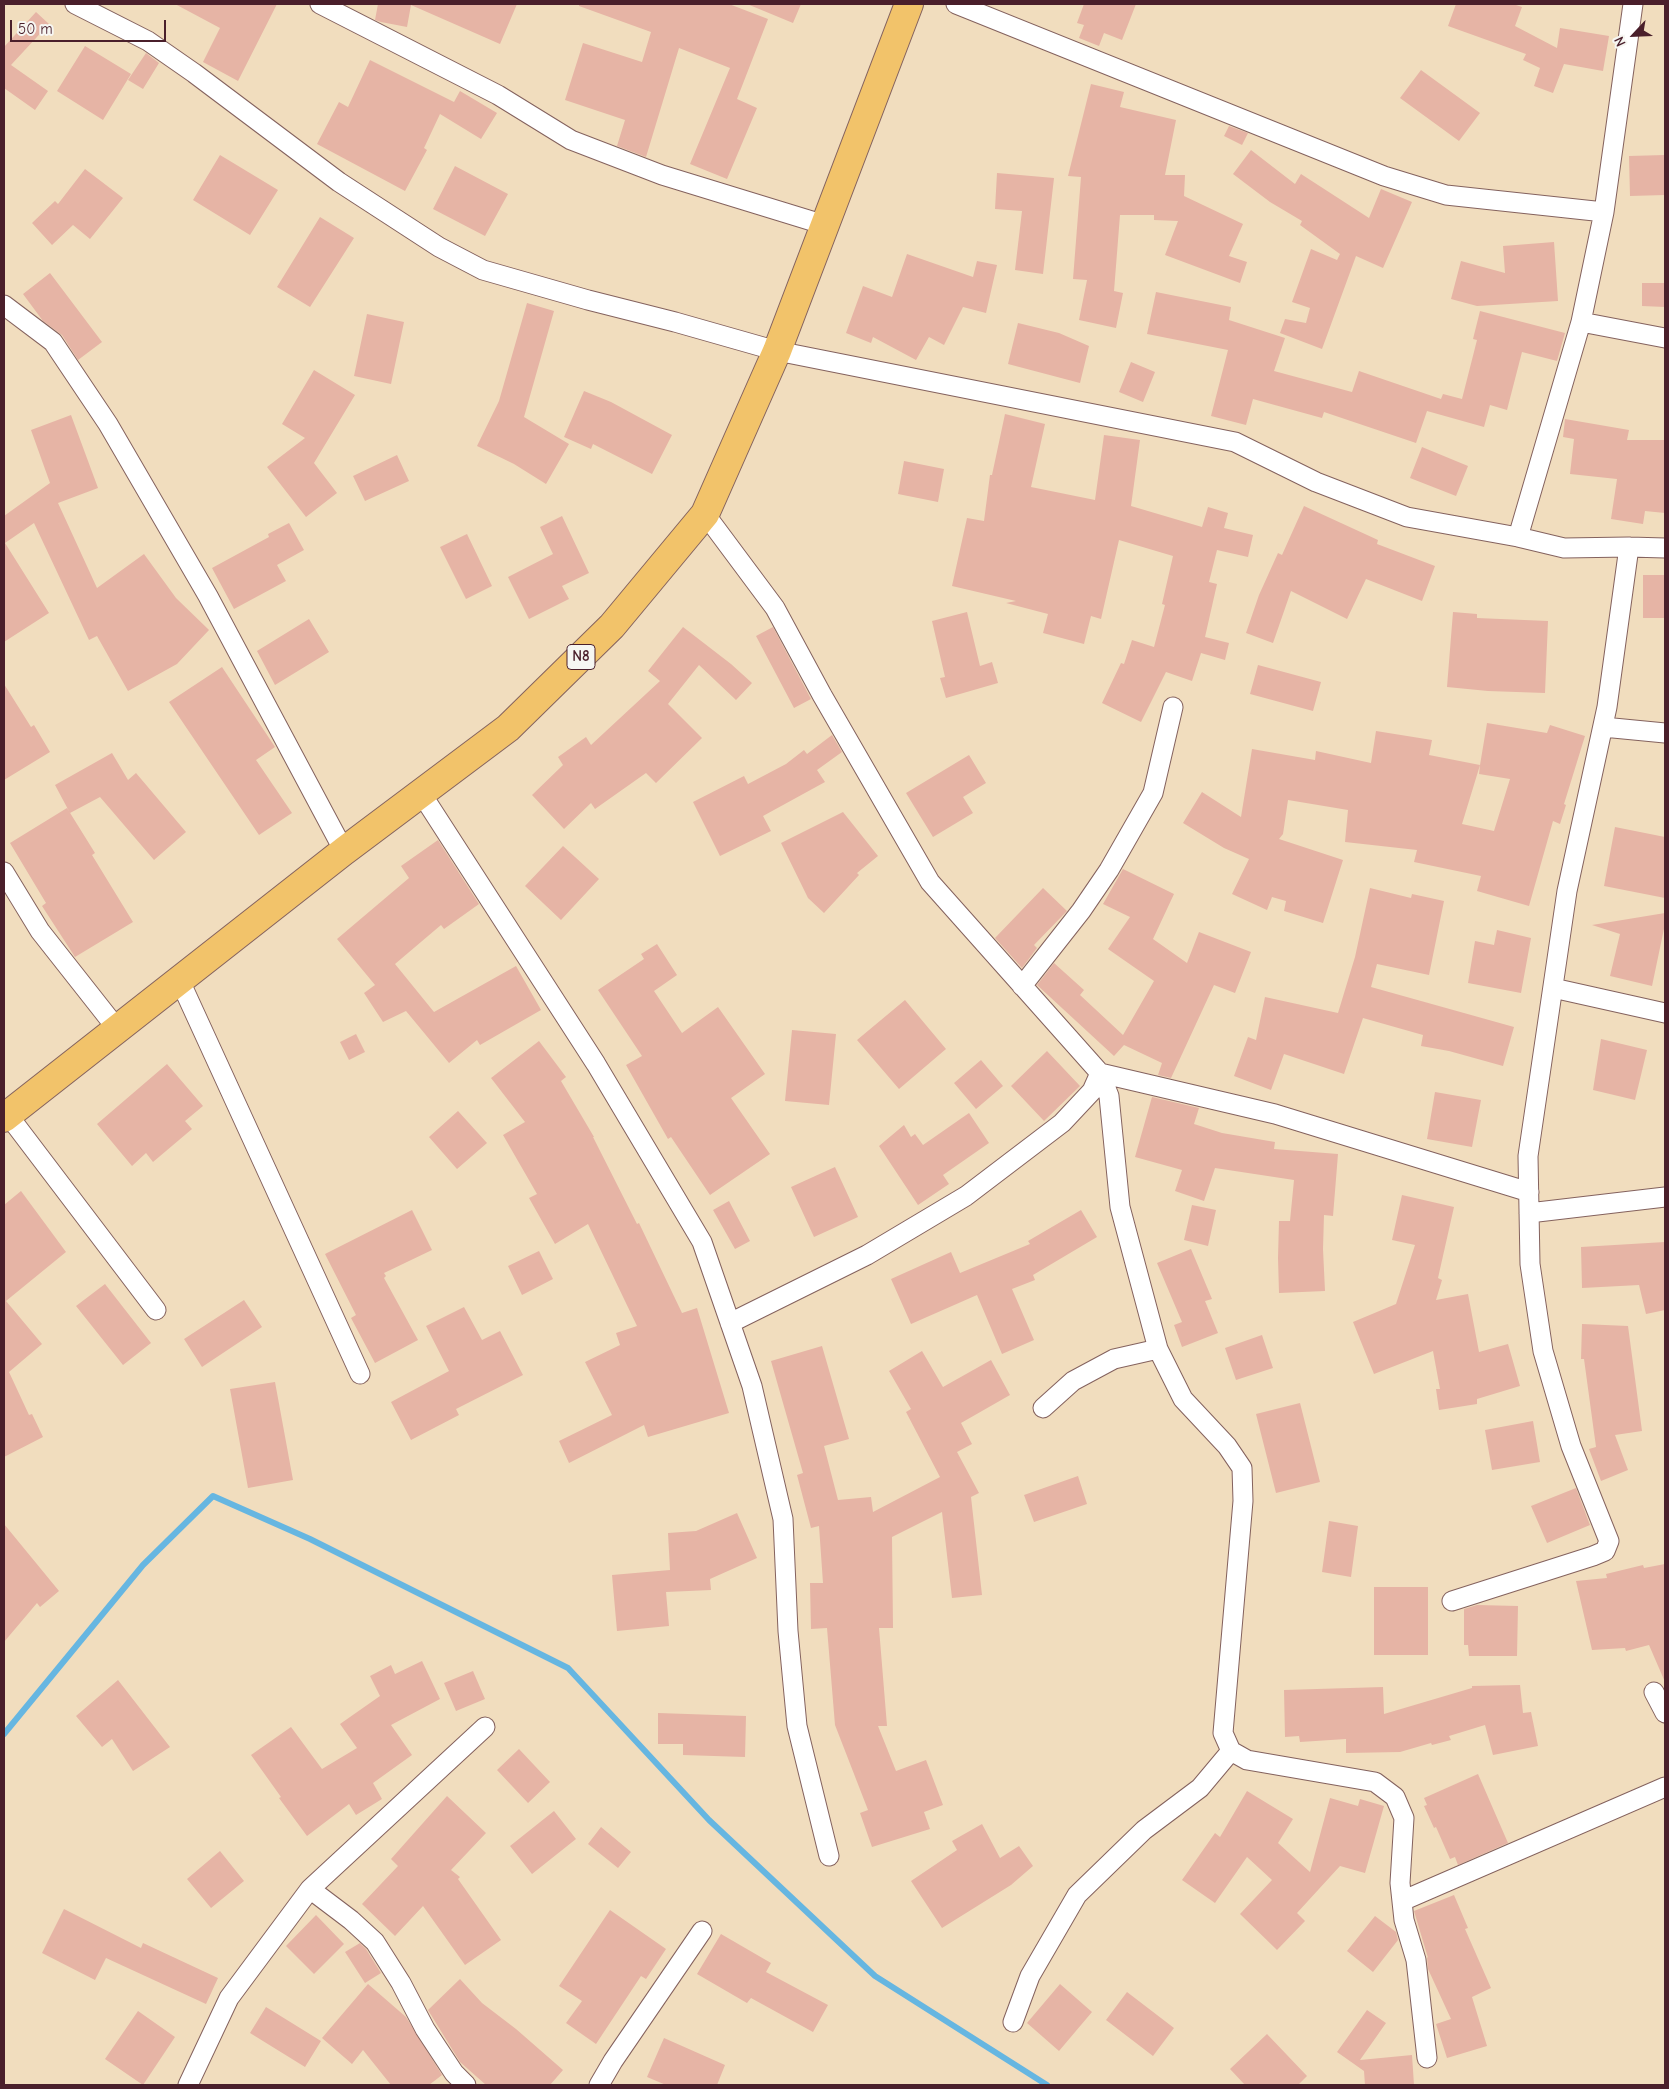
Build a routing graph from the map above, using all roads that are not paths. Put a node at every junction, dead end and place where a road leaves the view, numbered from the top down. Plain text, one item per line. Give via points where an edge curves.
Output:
1 (74, 4) edge
2 (320, 4) edge
3 (909, 4) edge
4 (956, 4) edge
5 (1633, 4) edge
6 (1604, 212) junction
7 (825, 225) junction
8 (4, 305) edge
9 (1581, 322) junction
10 (1665, 338) edge
11 (776, 352) junction
12 (705, 514) junction
13 (1518, 537) junction
14 (1629, 547) junction
15 (1665, 548) edge
16 (1173, 707) dead end
17 (1603, 727) junction
18 (1665, 733) edge
19 (421, 793) junction
20 (344, 851) junction
21 (4, 872) edge
22 (180, 981) junction
23 (1022, 986) junction
24 (1553, 988) junction
25 (1665, 1014) edge
26 (118, 1030) junction
27 (1100, 1073) junction
28 (6, 1117) edge
29 (1529, 1192) junction
30 (1665, 1197) edge
31 (1529, 1213) junction
32 (156, 1310) dead end
33 (730, 1323) junction
34 (1158, 1349) junction
35 (360, 1374) dead end
36 (1043, 1408) dead end
37 (1452, 1601) dead end
38 (1654, 1692) dead end
39 (1665, 1713) edge
40 (485, 1727) dead end
41 (1231, 1751) junction
42 (1665, 1787) edge
43 (829, 1856) dead end
44 (310, 1889) junction
45 (1402, 1901) junction
46 (702, 1931) dead end
47 (1013, 2022) dead end
48 (1427, 2058) dead end
49 (188, 2085) edge
50 (466, 2085) edge
51 (599, 2085) edge

1 - 11 street via 148,41 339,182 439,248 483,270
2 - 7 street via 498,95 571,140 662,175
3 - 7 highway, N8
4 - 6 street via 1393,178 1446,195
5 - 6 street
6 - 9 street
7 - 11 highway, N8
8 - 20 street via 53,342 108,424 208,596
9 - 10 street
9 - 13 street
11 - 12 highway, N8
11 - 13 street via 1234,442 1316,482 1407,517
12 - 19 highway, N8 via 612,626 508,728
12 - 23 street via 774,608 930,882
13 - 14 street via 1564,548
14 - 15 street
14 - 17 street
16 - 23 street via 1152,793 1109,870
17 - 18 street
17 - 24 street via 1567,892
19 - 20 highway, N8
19 - 33 street via 596,1064 702,1242
20 - 22 highway, N8
21 - 26 street via 40,931
22 - 26 highway, N8
22 - 35 street
23 - 27 street
24 - 25 street
24 - 29 street via 1528,1156
26 - 28 highway, N8
27 - 29 street via 1275,1114
27 - 33 street via 1092,1091 1062,1123 966,1196 867,1256
27 - 34 street via 1109,1096 1120,1207
28 - 32 street
29 - 31 street
30 - 31 street
31 - 37 street via 1530,1264 1542,1352 1571,1446 1609,1541 1605,1551 1593,1556
33 - 43 street via 752,1386 783,1519 788,1631 797,1726
34 - 36 street via 1114,1359 1073,1381
34 - 41 street via 1183,1400 1227,1446 1242,1468 1243,1501 1223,1733
38 - 39 street
40 - 44 street
41 - 45 street via 1247,1760 1270,1765 1375,1782 1395,1797 1404,1818
41 - 47 street via 1200,1788 1144,1830 1077,1895 1030,1976
42 - 45 street
44 - 49 street via 229,1998
44 - 50 street via 375,1942 425,2028 454,2073
45 - 48 street via 1416,1960
46 - 51 street

